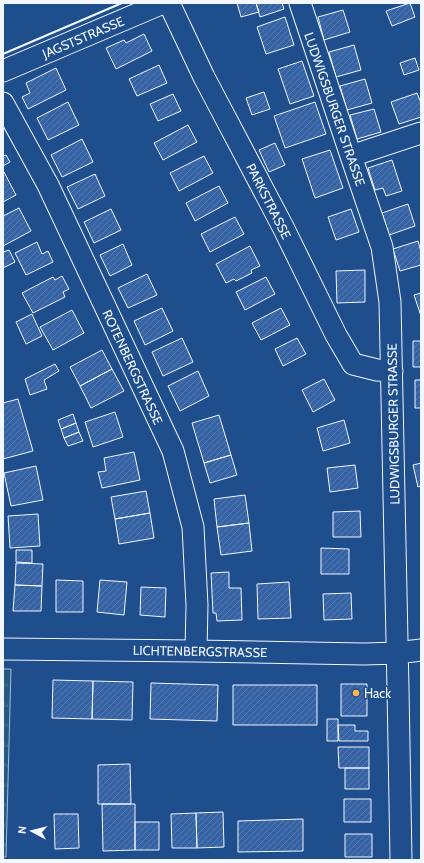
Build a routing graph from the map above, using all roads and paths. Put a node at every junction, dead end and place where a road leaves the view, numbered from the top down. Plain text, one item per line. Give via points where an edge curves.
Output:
1 (162, 3) edge
2 (169, 3) edge
3 (300, 3) edge
4 (3, 72) edge
5 (3, 103) edge
6 (421, 133) edge
7 (350, 156) junction
8 (392, 371) junction
9 (3, 649) edge
10 (421, 650) edge
11 (196, 651) junction
12 (397, 653) junction
13 (400, 860) edge

1 - 4 street, JAGSTSTRASSE
2 - 8 street, PARKSTRASSE via 204,77 353,364
3 - 7 street, LUDWIGSBURGER STRASSE
5 - 11 street, ROTENBERGSTRASSE via 48,185 172,451 193,527 197,605
6 - 7 street
7 - 8 street, LUDWIGSBURGER STRASSE via 382,247 390,302
8 - 12 street, LUDWIGSBURGER STRASSE
9 - 11 street, LICHTENBERGSTRASSE
10 - 12 street, LICHTENBERGSTRASSE
11 - 12 street, LICHTENBERGSTRASSE
12 - 13 street, LUDWIGSBURGER STRASSE

